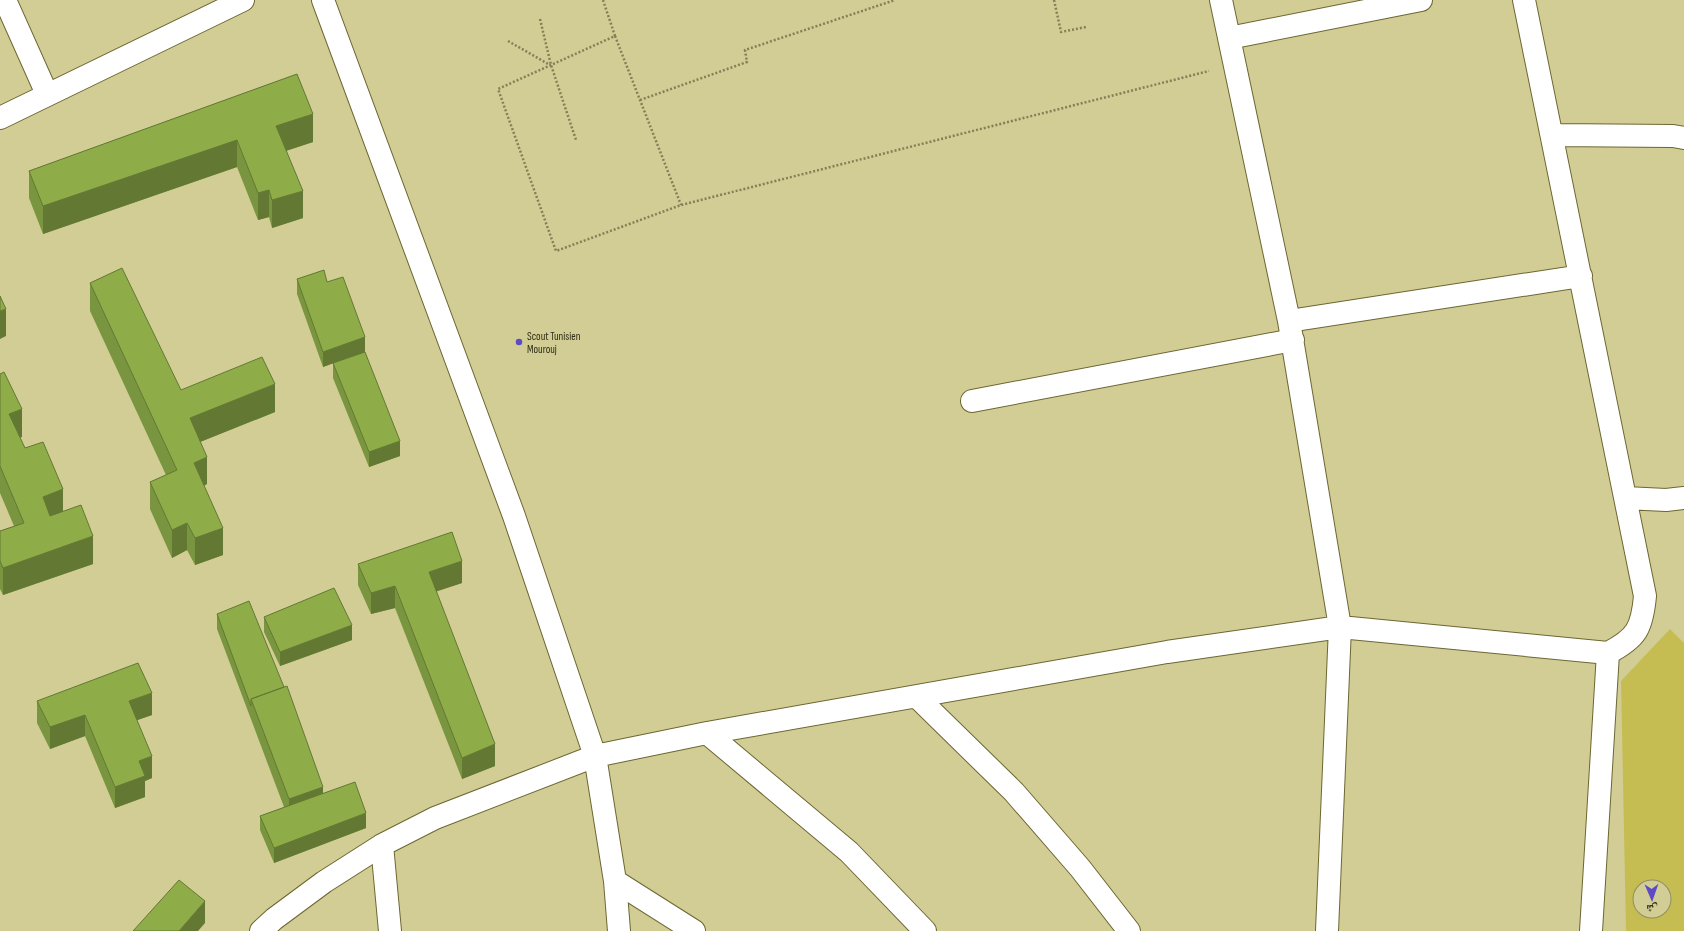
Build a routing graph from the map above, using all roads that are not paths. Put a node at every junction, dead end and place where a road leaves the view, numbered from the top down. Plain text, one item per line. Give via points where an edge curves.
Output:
1 (5, 0) edge
2 (243, 0) edge
3 (323, 0) edge
4 (1221, 0) edge
5 (1420, 0) edge
6 (1524, 0) edge
7 (1229, 38) junction
8 (47, 94) junction
9 (0, 118) edge
10 (1553, 135) junction
11 (1684, 138) edge
12 (1581, 276) junction
13 (1291, 330) junction
14 (972, 402) dead end
15 (1625, 498) junction
16 (1684, 498) edge
17 (1340, 628) junction
18 (1608, 654) junction
19 (917, 697) junction
20 (706, 733) junction
21 (595, 756) junction
22 (382, 845) junction
23 (615, 880) junction
24 (261, 931) edge
25 (390, 931) edge
26 (619, 931) edge
27 (694, 931) edge
28 (926, 931) edge
29 (1129, 931) edge
30 (1327, 931) edge
31 (1591, 931) edge

1 - 8 street
2 - 8 street
3 - 21 street via 514,516
4 - 7 street
5 - 7 street
6 - 10 street
7 - 13 street
8 - 9 street
10 - 11 street
10 - 12 street
12 - 13 street
12 - 15 street
13 - 14 street
13 - 17 street
15 - 16 street
15 - 18 street via 1645,596 1643,617 1635,634 1623,646
17 - 18 street
17 - 19 street via 1167,652
17 - 30 street
18 - 31 street
19 - 20 street
19 - 29 street via 1014,792 1080,868
20 - 21 street
20 - 28 street via 849,852
21 - 22 street via 435,818
21 - 23 street
22 - 24 street via 324,882
22 - 25 street
23 - 26 street
23 - 27 street

